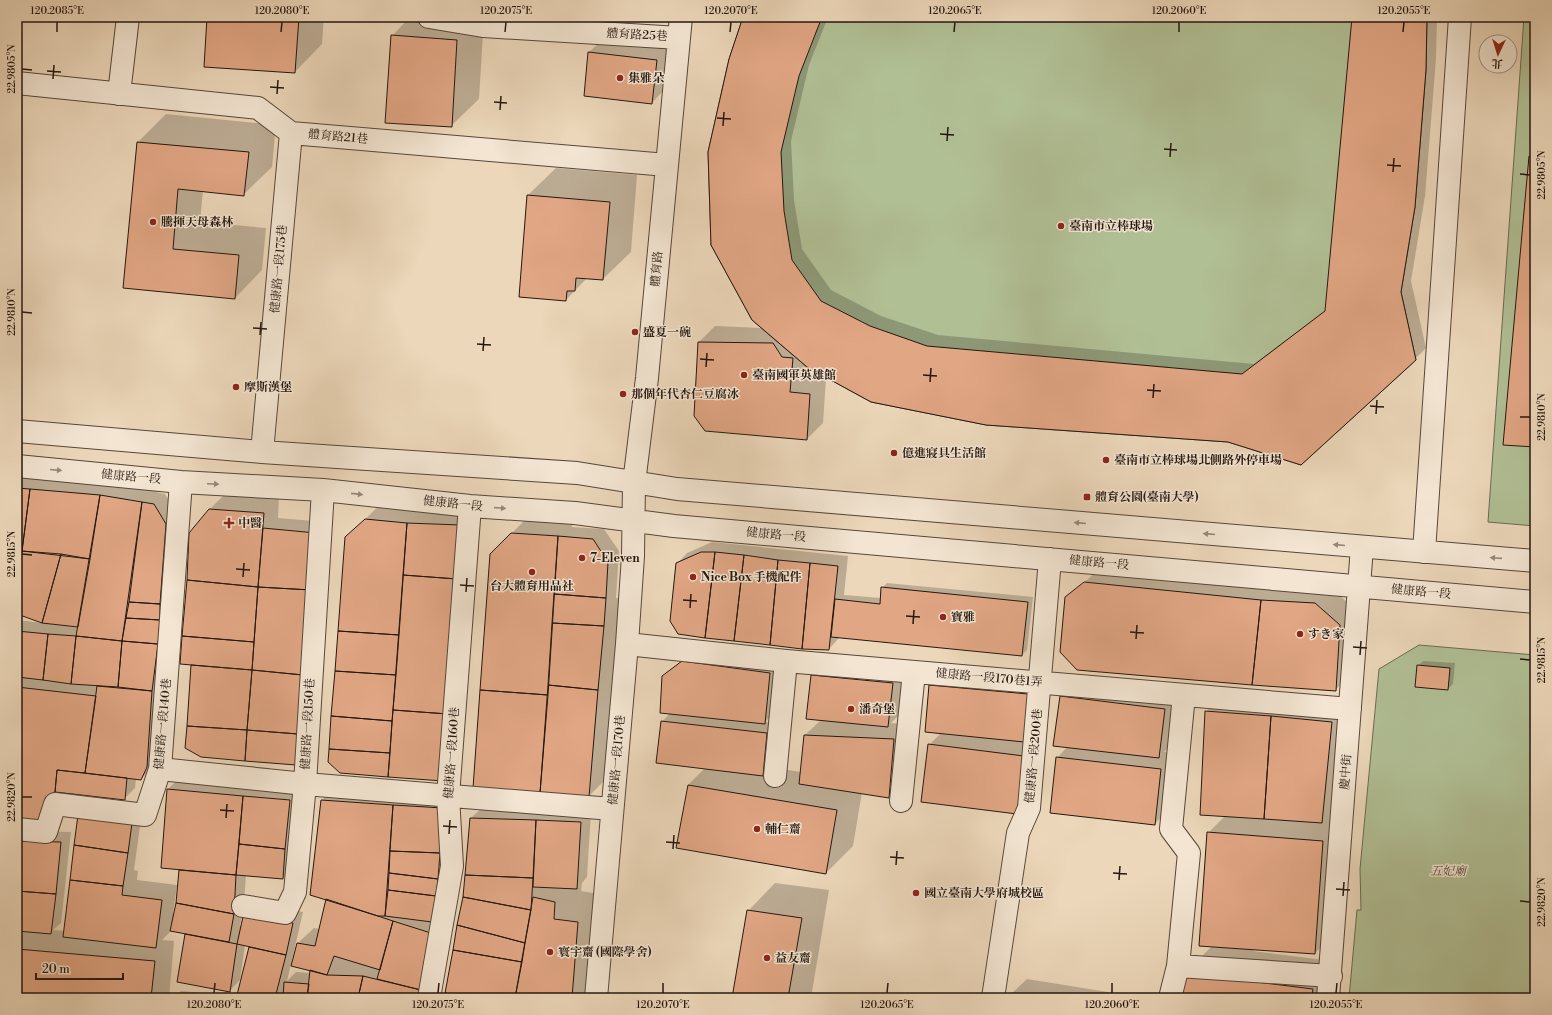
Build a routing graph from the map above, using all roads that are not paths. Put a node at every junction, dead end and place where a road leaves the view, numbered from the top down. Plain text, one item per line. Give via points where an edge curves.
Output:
1 (128, 17) edge
2 (429, 17) edge
3 (1460, 17) edge
4 (680, 27) edge
5 (17, 83) edge
6 (119, 94) junction
7 (291, 133) junction
8 (667, 166) junction
9 (17, 431) edge
10 (262, 452) junction
11 (17, 466) edge
12 (181, 482) junction
13 (634, 483) junction
14 (323, 490) junction
15 (470, 506) junction
16 (633, 521) junction
17 (1362, 547) junction
18 (1424, 552) junction
19 (1050, 559) junction
20 (1535, 561) edge
21 (1359, 586) junction
22 (1535, 602) edge
23 (627, 644) junction
24 (786, 661) junction
25 (914, 672) junction
26 (1040, 683) junction
27 (1184, 695) junction
28 (1350, 709) junction
29 (160, 769) junction
30 (775, 776) dead end
31 (305, 784) junction
32 (448, 796) junction
33 (901, 801) dead end
34 (612, 809) junction
35 (17, 829) edge
36 (243, 906) dead end
37 (1178, 966) junction
38 (1331, 976) junction
39 (429, 998) edge
40 (596, 998) edge
41 (993, 998) edge
42 (1170, 998) edge
43 (1328, 998) edge

1 - 6 street
2 - 4 street, 體育路25巷 via 483,26
3 - 18 street
4 - 8 street, 體育路
5 - 6 street, 體育路21巷
6 - 7 street, 體育路21巷 via 258,108
7 - 8 street, 體育路21巷
7 - 10 street, 健康路一段175巷
8 - 13 street, 體育路 via 647,378
9 - 10 street
10 - 13 street via 577,473
11 -> 12 street, 健康路一段
12 -> 14 street, 健康路一段
12 - 29 street, 健康路一段140巷
13 - 16 street, 體育路
17 -> 13 street
14 -> 15 street, 健康路一段
14 - 31 street, 健康路一段150巷
15 -> 16 street, 健康路一段 via 575,513
15 - 32 street, 健康路一段160巷
16 - 19 street, 健康路一段
16 - 23 street, 健康路一段170巷
17 - 18 street
17 - 21 street, 慶中街
20 -> 18 street
19 - 21 street, 健康路一段
19 - 26 street, 健康路一段200巷
21 - 22 street, 健康路一段
21 - 28 street, 慶中街
23 - 24 street, 健康路一段170巷1弄
23 - 34 street, 健康路一段170巷
24 - 25 street, 健康路一段170巷1弄
24 - 30 street
25 - 26 street, 健康路一段170巷1弄
25 - 33 street
26 - 27 street, 健康路一段170巷1弄
26 - 41 street, 健康路一段200巷 via 1029,808 1018,833
27 - 28 street, 健康路一段170巷1弄
27 - 37 street via 1171,829 1189,853
28 - 38 street, 慶中街
29 - 31 street
29 - 35 street, 健康路一段140巷 via 145,815 55,804 46,832
31 - 32 street
31 - 36 street, 健康路一段150巷 via 295,892 285,913
32 - 34 street
32 - 39 street, 健康路一段160巷 via 452,866
34 - 40 street, 健康路一段170巷
37 - 38 street
37 - 42 street
38 - 43 street, 慶中街

